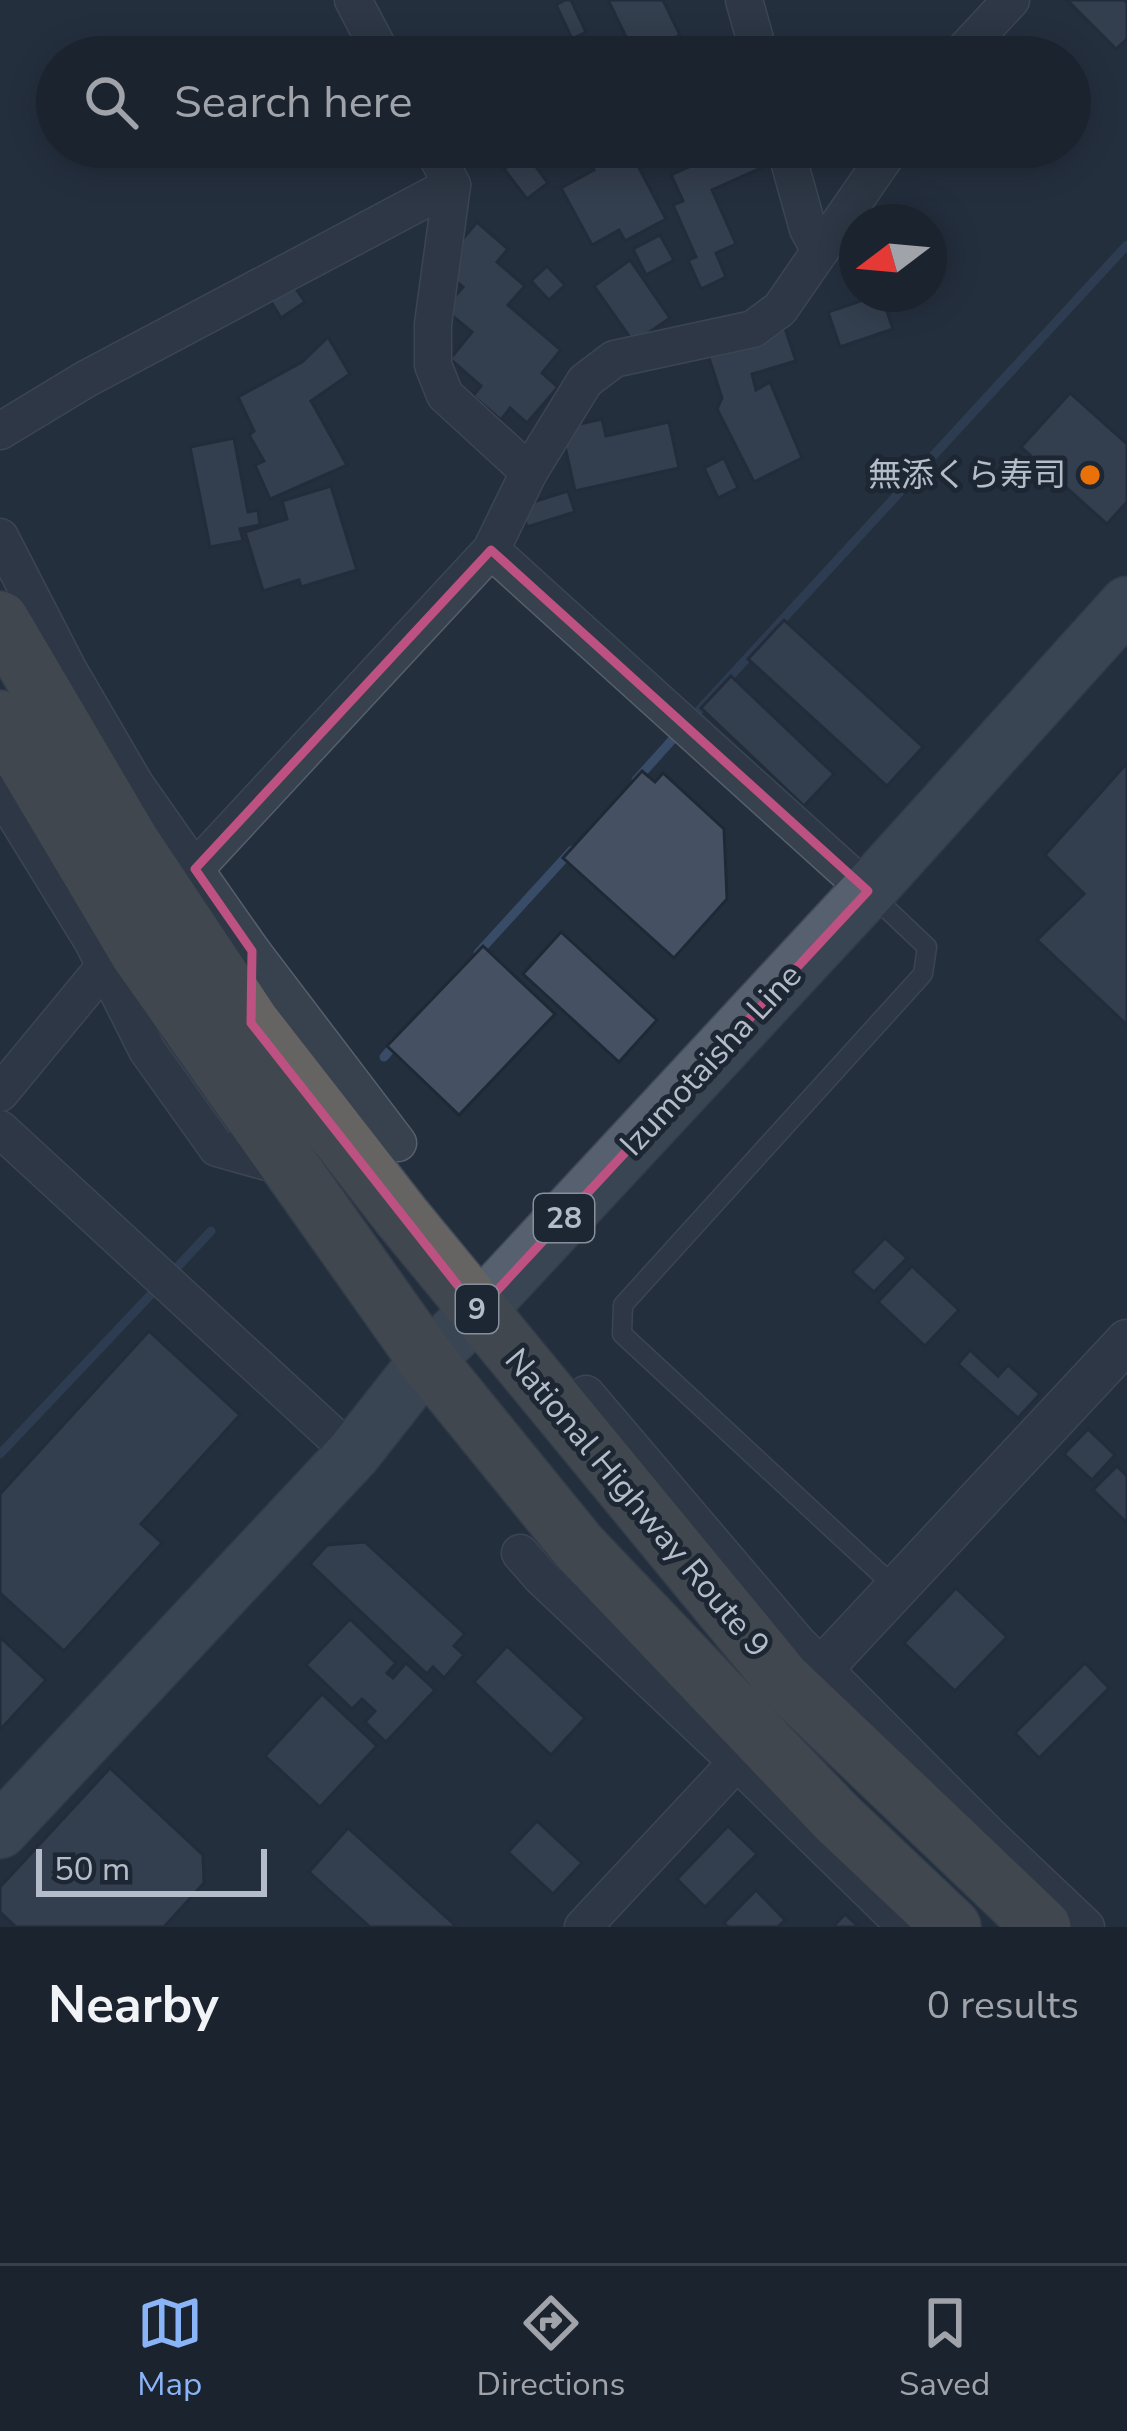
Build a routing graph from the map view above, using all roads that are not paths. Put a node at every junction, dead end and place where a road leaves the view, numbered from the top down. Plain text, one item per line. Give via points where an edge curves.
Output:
1 (353, 0) edge
2 (744, 0) edge
3 (1011, 0) edge
4 (372, 36) edge
5 (754, 36) edge
6 (978, 36) edge
7 (443, 168) edge
8 (791, 168) edge
9 (877, 168) edge
10 (452, 185) junction
11 (820, 251) junction
12 (120, 361) junction
13 (0, 431) edge
14 (0, 460) edge
15 (529, 472) junction
16 (0, 537) edge
17 (491, 550) junction
18 (1127, 604) edge
19 (5, 631) edge
20 (68, 669) junction
21 (0, 718) edge
22 (12, 779) edge
23 (195, 868) junction
24 (868, 891) junction
25 (252, 951) junction
26 (105, 966) junction
27 (250, 1023) junction
28 (0, 1093) edge
29 (0, 1129) edge
30 (398, 1143) dead end
31 (292, 1169) junction
32 (478, 1311) junction
33 (1127, 1341) edge
34 (427, 1360) junction
35 (598, 1423) junction
36 (352, 1454) junction
37 (520, 1553) dead end
38 (896, 1588) junction
39 (654, 1625) junction
40 (822, 1668) junction
41 (664, 1693) junction
42 (737, 1762) junction
43 (0, 1831) edge
44 (964, 1832) junction
45 (583, 1927) edge
46 (906, 1927) edge
47 (952, 1927) edge
48 (1042, 1927) edge
49 (1086, 1927) edge

1 - 4 street
2 - 5 street
3 - 6 street
7 - 10 street
8 - 11 street
9 - 11 street
10 - 12 street
10 - 15 street via 433,365 445,395
11 - 15 street via 780,309 753,328 614,359 585,381
12 - 13 street
12 - 14 street via 113,383
15 - 17 street
16 - 20 street
17 - 23 street
17 - 24 street
18 - 24 main road, Izumotaisha Line / 28
19 - 20 street
19 - 27 highway, National Highway Route 9 / 9
20 - 23 street
21 - 22 highway, National Highway Route 9 / 9
22 - 26 street
22 - 31 highway, National Highway Route 9 / 9
23 - 25 street
24 - 32 main road, Izumotaisha Line / 28
24 - 38 lane via 927,946 923,974 623,1304 622,1334
25 - 27 street
25 - 30 street
26 - 28 street
26 - 31 street via 147,1050 217,1148
27 - 32 highway, National Highway Route 9 / 9
29 - 36 street
31 - 34 highway, National Highway Route 9 / 9
32 - 34 main road, Izumotaisha Line / 28
32 - 35 highway, National Highway Route 9 / 9
33 - 38 street
34 - 36 main road, Izumotaisha Line / 28
34 - 39 highway, National Highway Route 9 / 9 via 579,1547
35 - 40 street
35 - 44 highway, National Highway Route 9 / 9 via 782,1678
36 - 43 main road, Izumotaisha Line / 28
37 - 41 street
38 - 40 street
39 - 41 street
39 - 47 highway, National Highway Route 9 / 9
40 - 44 street
41 - 42 street
42 - 45 street
42 - 46 street
44 - 48 highway, National Highway Route 9 / 9
44 - 49 street

